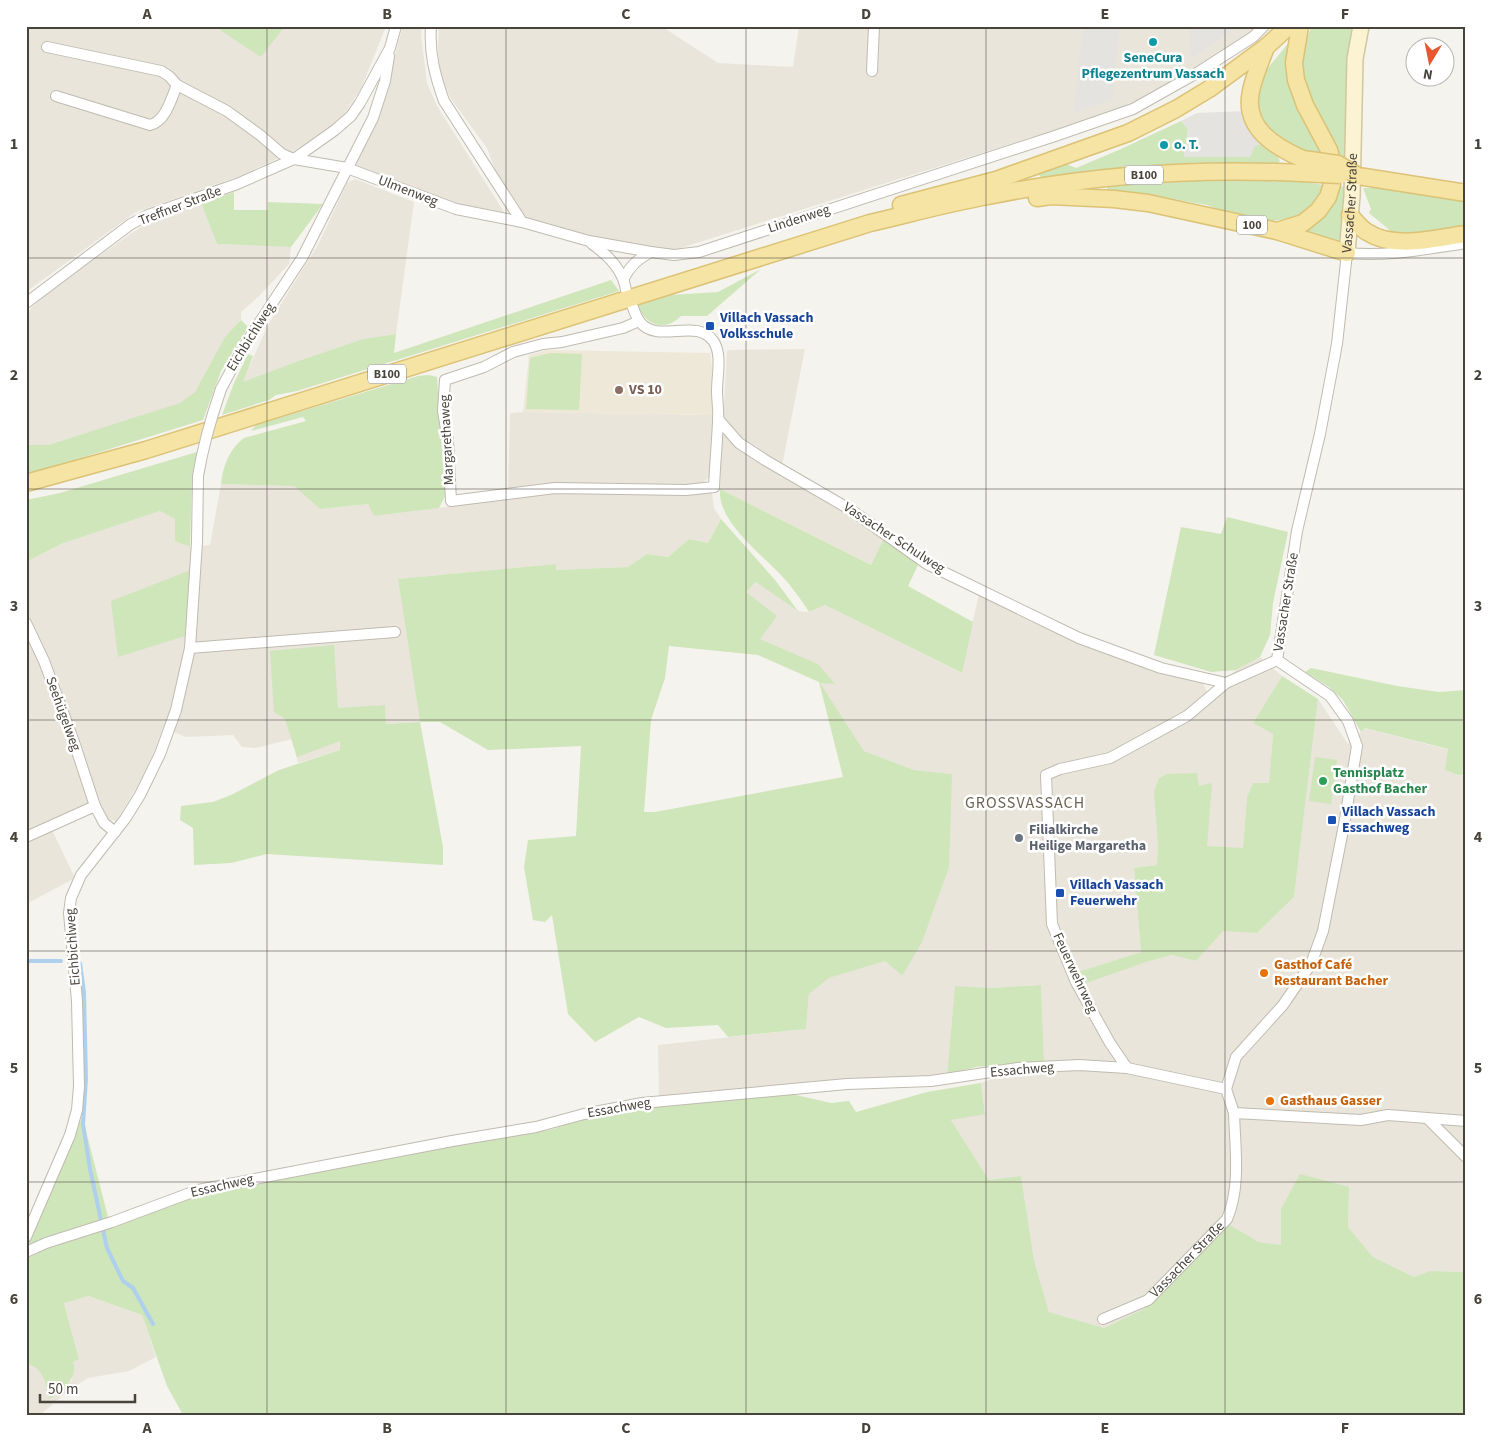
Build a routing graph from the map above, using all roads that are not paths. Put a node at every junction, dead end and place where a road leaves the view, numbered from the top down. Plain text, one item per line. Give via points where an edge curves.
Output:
1 (396, 26) edge
2 (431, 26) edge
3 (874, 26) edge
4 (1264, 26) edge
5 (1289, 26) edge
6 (1300, 26) edge
7 (1361, 26) edge
8 (47, 46) dead end
9 (1266, 46) junction
10 (390, 48) junction
11 (872, 70) dead end
12 (177, 85) junction
13 (56, 96) dead end
14 (294, 159) junction
15 (1302, 166) junction
16 (347, 168) junction
17 (1466, 193) edge
18 (988, 195) junction
19 (1350, 215) junction
20 (522, 222) junction
21 (870, 223) junction
22 (1278, 231) junction
23 (1466, 234) edge
24 (589, 242) junction
25 (1466, 243) edge
26 (651, 252) junction
27 (1347, 253) junction
28 (624, 278) junction
29 (626, 290) dead end
30 (26, 303) edge
31 (632, 305) dead end
32 (639, 321) junction
33 (718, 419) junction
34 (26, 483) edge
35 (26, 624) edge
36 (395, 632) dead end
37 (190, 648) junction
38 (1277, 660) junction
39 (1226, 684) junction
40 (95, 806) junction
41 (115, 832) junction
42 (26, 837) edge
43 (1127, 1068) junction
44 (1226, 1089) junction
45 (1234, 1113) junction
46 (1427, 1118) junction
47 (1466, 1121) edge
48 (1466, 1157) edge
49 (26, 1238) edge
50 (26, 1252) edge
51 (1103, 1319) dead end

1 - 10 street, Treffner Straße
2 - 20 street via 431,57 444,101
3 - 11 street
4 - 26 street, Lindenweg via 1253,37 1197,73 1133,108 699,252 674,255
5 - 9 main road
6 - 22 main road, 100 via 1294,63 1296,80 1329,150 1332,184 1318,211 1302,223
7 - 19 main road, Vassacher Straße via 1355,59
8 - 12 street via 161,72 170,76
9 - 15 main road via 1250,93 1250,110 1258,127 1271,142
9 - 21 main road via 1209,89 1128,133 1014,174 889,208
10 - 14 street, Treffner Straße via 351,116
10 - 16 street, Eichbichlweg via 385,81 373,118
12 - 13 street via 160,119 150,125
12 - 14 street via 242,121 282,154
14 - 16 street, Ulmenweg
14 - 30 street, Treffner Straße via 131,224
15 - 17 main road, bridge via 1338,164 1358,176
15 - 18 main road, B100 via 1264,171 1152,174
16 - 20 street, Ulmenweg via 456,208
16 - 37 street, Eichbichlweg, bridge via 302,258 244,346 221,389 208,428 198,476
18 - 21 main road, B100
18 - 22 main road, 100 via 1011,202 1051,196 1148,203
19 - 23 main road via 1368,233 1385,239 1407,242
19 - 27 main road, Vassacher Straße
20 - 24 street, Lindenweg
21 - 34 main road, B100 via 146,450
22 - 27 main road, 100
24 - 26 street, Lindenweg
24 - 28 street via 604,252
25 - 27 street via 1400,253
26 - 28 street via 636,260
27 - 38 street, Vassacher Straße via 1336,344 1320,434 1297,531
28 - 29 street
31 - 32 street
32 - 33 street via 656,332 698,332 714,342 719,359
32 - 33 street, Margarethaweg via 623,328 513,352 484,367 445,380 443,412 451,501 555,488 686,490 714,487
33 - 39 street, Vassacher Schulweg via 739,443 851,510 927,564 1079,638 1161,668
35 - 40 street, Seehügelweg via 44,661
36 - 37 street
37 - 41 street, Eichbichlweg via 176,710 160,754 140,796
38 - 39 street
38 - 44 street, Vassacher Straße via 1330,696 1348,721 1357,746 1323,931 1311,964 1283,1005 1236,1056
39 - 43 street, Feuerwehrweg via 1187,716 1110,758 1046,775 1052,924 1076,982
40 - 41 street, Seehügelweg via 104,823
40 - 42 street
41 - 49 street, Eichbichlweg via 81,875 71,898 69,913 77,1001 79,1086 76,1110 70,1135
43 - 44 street, Essachweg
43 - 50 street, Essachweg via 1079,1065 1018,1068 931,1081 847,1084 642,1103 584,1114 536,1128 198,1190
44 - 45 street, Vassacher Straße
45 - 46 street via 1361,1120 1388,1115
45 - 51 street, Vassacher Straße via 1236,1187 1227,1219 1148,1300
46 - 47 street
46 - 48 street

